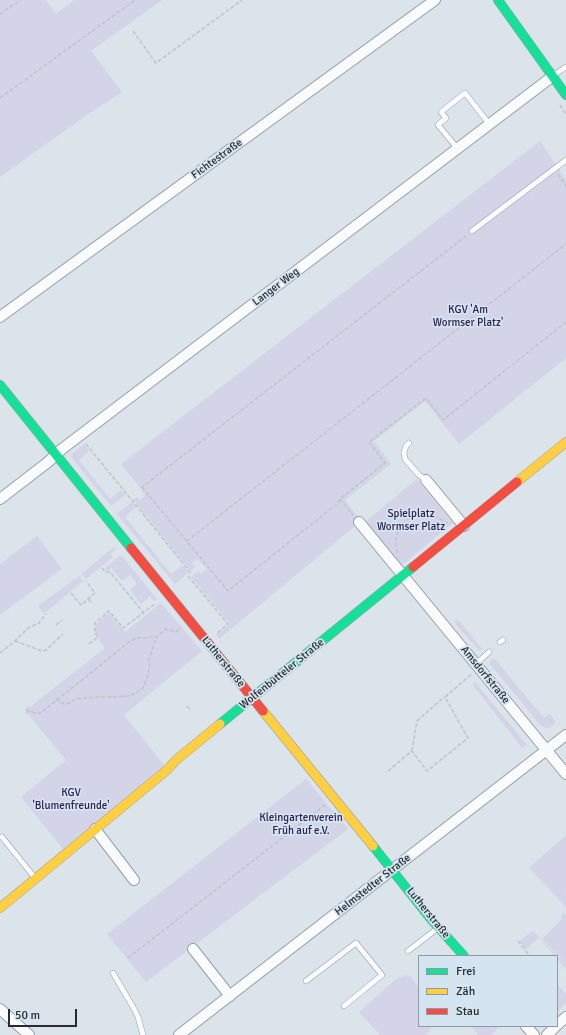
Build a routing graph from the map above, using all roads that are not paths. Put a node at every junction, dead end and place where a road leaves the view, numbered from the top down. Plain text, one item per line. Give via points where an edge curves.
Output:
1 (434, 0) edge
2 (498, 0) edge
3 (566, 67) edge
4 (553, 76) junction
5 (566, 95) edge
6 (490, 125) junction
7 (458, 149) junction
8 (566, 160) edge
9 (472, 231) road end
10 (0, 317) edge
11 (0, 385) edge
12 (566, 442) edge
13 (409, 443) dead end
14 (55, 456) junction
15 (426, 480) joint
16 (0, 499) edge
17 (359, 522) road end
18 (464, 526) junction
19 (403, 575) junction
20 (489, 652) dead end
21 (478, 666) junction
22 (253, 697) junction
23 (566, 734) edge
24 (546, 750) junction
25 (566, 774) edge
26 (95, 830) junction
27 (2, 837) dead end
28 (392, 869) junction
29 (35, 879) junction
30 (134, 880) dead end
31 (0, 908) edge
32 (439, 928) junction
33 (193, 949) dead end
34 (408, 951) dead end
35 (463, 955) edge
36 (113, 973) dead end
37 (306, 981) dead end
38 (230, 996) junction
39 (344, 1006) dead end
40 (0, 1009) edge
41 (566, 1017) edge
42 (558, 1025) edge
43 (527, 1027) edge
44 (556, 1027) edge
45 (29, 1035) edge
46 (143, 1035) edge
47 (180, 1035) edge
48 (534, 1035) edge
49 (547, 1035) edge

1 - 10 street, Fichtestraße
2 - 4 street
3 - 4 lane
4 - 5 street
4 - 6 street, Langer Weg
6 - 7 street, Langer Weg
6 - 7 lane via 465,93 441,112 446,118 438,125
7 - 14 street, Langer Weg
8 - 9 lane
11 - 14 street, Lutherstraße
12 - 18 street, Wolfenbütteler Straße
13 - 15 lane via 404,452 405,459
14 - 16 street, Langer Weg
14 - 22 street, Lutherstraße
15 - 18 street
17 - 19 street, Amsdorfstraße
18 - 19 street, Wolfenbütteler Straße
19 - 21 street, Amsdorfstraße
19 - 22 street, Wolfenbütteler Straße
20 - 21 lane
21 - 24 street, Amsdorfstraße
22 - 26 street, Wolfenbütteler Straße
22 - 28 street, Lutherstraße
23 - 24 street, Helmstedter Straße
24 - 25 street, Amsdorfstraße
24 - 28 street, Helmstedter Straße
26 - 29 street, Wolfenbütteler Straße
26 - 30 street
27 - 29 lane
28 - 32 street, Lutherstraße
28 - 38 street, Helmstedter Straße
29 - 31 street, Wolfenbütteler Straße
32 - 34 lane
32 - 35 street, Lutherstraße
33 - 38 street
36 - 46 lane via 138,1017
37 - 39 lane via 356,943 382,975
38 - 47 street, Helmstedter Straße
40 - 45 street
41 - 42 street
43 - 48 street
44 - 49 street

